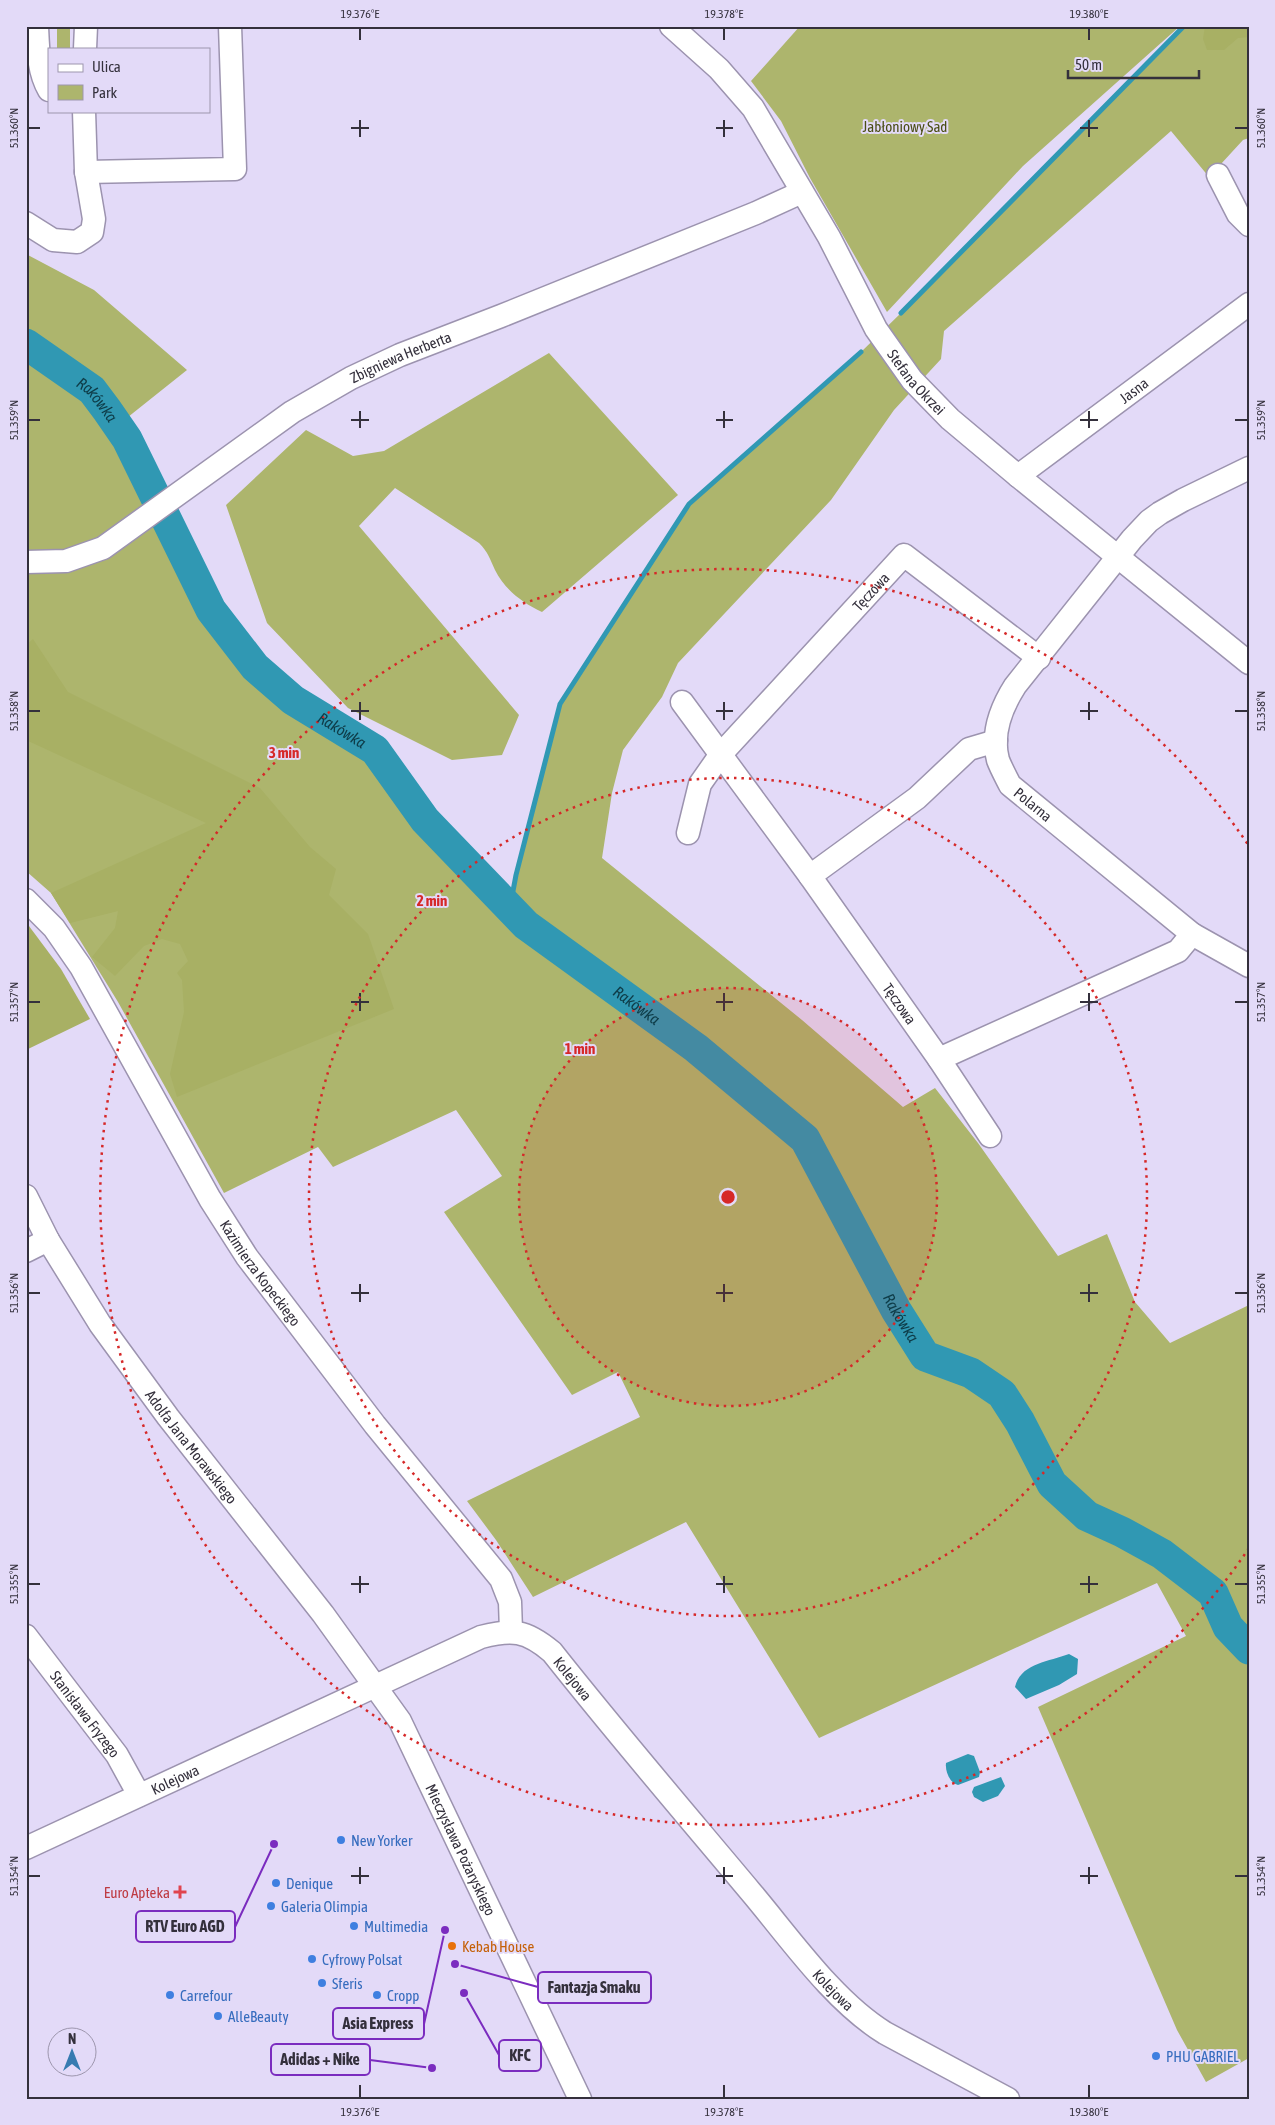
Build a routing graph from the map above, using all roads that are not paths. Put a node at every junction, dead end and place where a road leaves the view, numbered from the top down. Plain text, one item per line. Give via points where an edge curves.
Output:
1 (38, 26) edge
2 (86, 26) edge
3 (230, 26) edge
4 (671, 26) edge
5 (85, 48) edge
6 (48, 88) edge
7 (84, 112) edge
8 (86, 172) junction
9 (1218, 175) dead end
10 (802, 192) junction
11 (26, 223) edge
12 (1249, 225) edge
13 (1249, 304) edge
14 (1249, 468) edge
15 (1018, 476) junction
16 (1118, 558) junction
17 (26, 562) edge
18 (1039, 658) junction
19 (1249, 663) edge
20 (682, 702) dead end
21 (996, 741) junction
22 (722, 754) junction
23 (688, 833) dead end
24 (810, 876) junction
25 (26, 900) edge
26 (1192, 934) junction
27 (1249, 966) edge
28 (939, 1059) junction
29 (990, 1136) dead end
30 (26, 1196) edge
31 (48, 1240) junction
32 (26, 1251) edge
33 (511, 1631) junction
34 (26, 1636) edge
35 (375, 1685) junction
36 (139, 1795) junction
37 (26, 1848) edge
38 (580, 2099) edge
39 (1008, 2099) edge

1 - 6 street via 38,51
2 - 5 street
3 - 8 street via 235,169
4 - 10 street, Stefana Okrzei via 718,69 753,108
7 - 8 street
8 - 11 street via 94,219 92,232 77,242 54,240
9 - 12 street via 1238,214
10 - 15 street, Stefana Okrzei via 876,329 912,380 950,419
10 - 17 street, Zbigniewa Herberta via 400,355 351,378 292,412 96,552 66,561
13 - 15 street, Jasna
14 - 16 street, Polarna via 1182,500 1149,521
15 - 16 street, Stefana Okrzei
16 - 18 street, Polarna
16 - 19 street, Stefana Okrzei
18 - 21 street, Polarna via 1004,703
18 - 22 street, Tęczowa via 904,555
20 - 22 street, Tęczowa
21 - 24 street via 969,749 917,798
21 - 26 street, Polarna via 998,761 1010,785
22 - 23 street, Tęczowa via 700,784
22 - 24 street, Tęczowa
24 - 28 street, Tęczowa
25 - 33 street, Kazimierza Kopeckiego via 54,928 81,967 246,1257 375,1425 501,1579 510,1602
26 - 27 street, Polarna
26 - 28 street via 1178,951
28 - 29 street, Tęczowa
30 - 31 street, Adolfa Jana Morawskiego
31 - 32 street
31 - 35 street, Adolfa Jana Morawskiego via 100,1324 147,1389
33 - 35 street, Kolejowa via 481,1637
33 - 39 street, Kolejowa via 524,1633 552,1652 850,2008 885,2033
34 - 36 street, Stanisława Fryzego via 117,1755
35 - 36 street, Kolejowa
35 - 38 street, Mieczysława Pożaryskiego via 407,1733
36 - 37 street, Kolejowa

